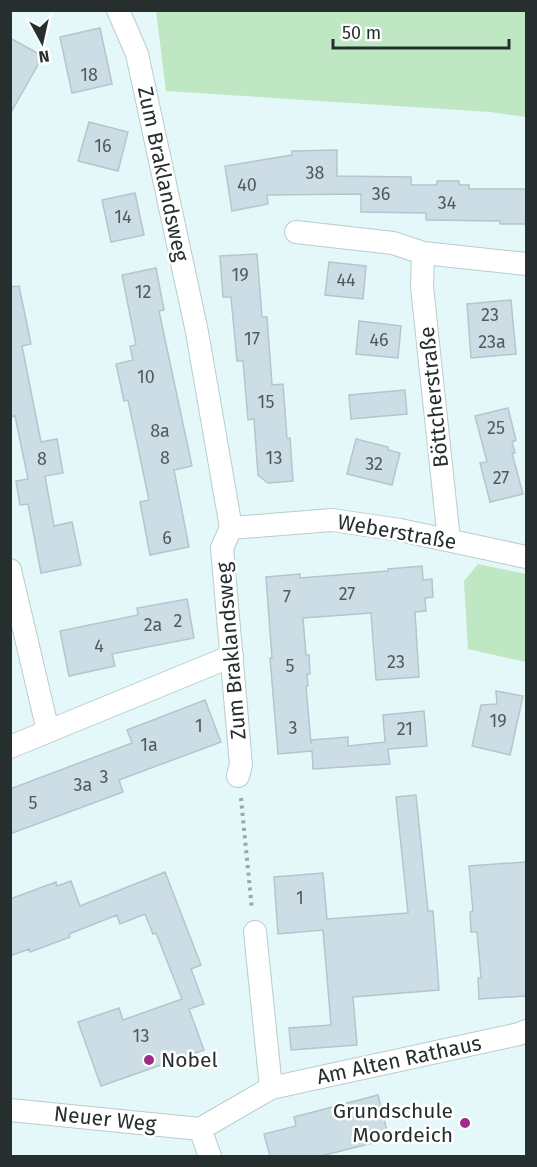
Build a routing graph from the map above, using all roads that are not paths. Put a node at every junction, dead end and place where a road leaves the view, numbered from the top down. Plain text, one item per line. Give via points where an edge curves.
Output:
1 (118, 10) edge
2 (296, 232) dead end
3 (423, 253) junction
4 (526, 264) edge
5 (231, 528) junction
6 (449, 540) junction
7 (526, 557) edge
8 (10, 570) edge
9 (232, 656) junction
10 (48, 731) junction
11 (10, 747) edge
12 (238, 776) road end
13 (255, 932) road end
14 (526, 1031) edge
15 (271, 1088) junction
16 (10, 1110) edge
17 (200, 1129) junction
18 (210, 1156) edge

1 - 5 street, Zum Braklandsweg via 137,54 197,332
2 - 3 street via 393,243
3 - 4 street
3 - 6 street, Böttcherstraße via 423,287
5 - 6 street, Weberstraße via 332,520
5 - 9 street, Zum Braklandsweg via 222,548
6 - 7 street, Weberstraße
8 - 10 street
9 - 10 street
9 - 12 street, Zum Braklandsweg via 241,765
10 - 11 street
13 - 15 street
14 - 15 street, Am Alten Rathaus
15 - 17 street
16 - 17 street, Neuer Weg
17 - 18 street

